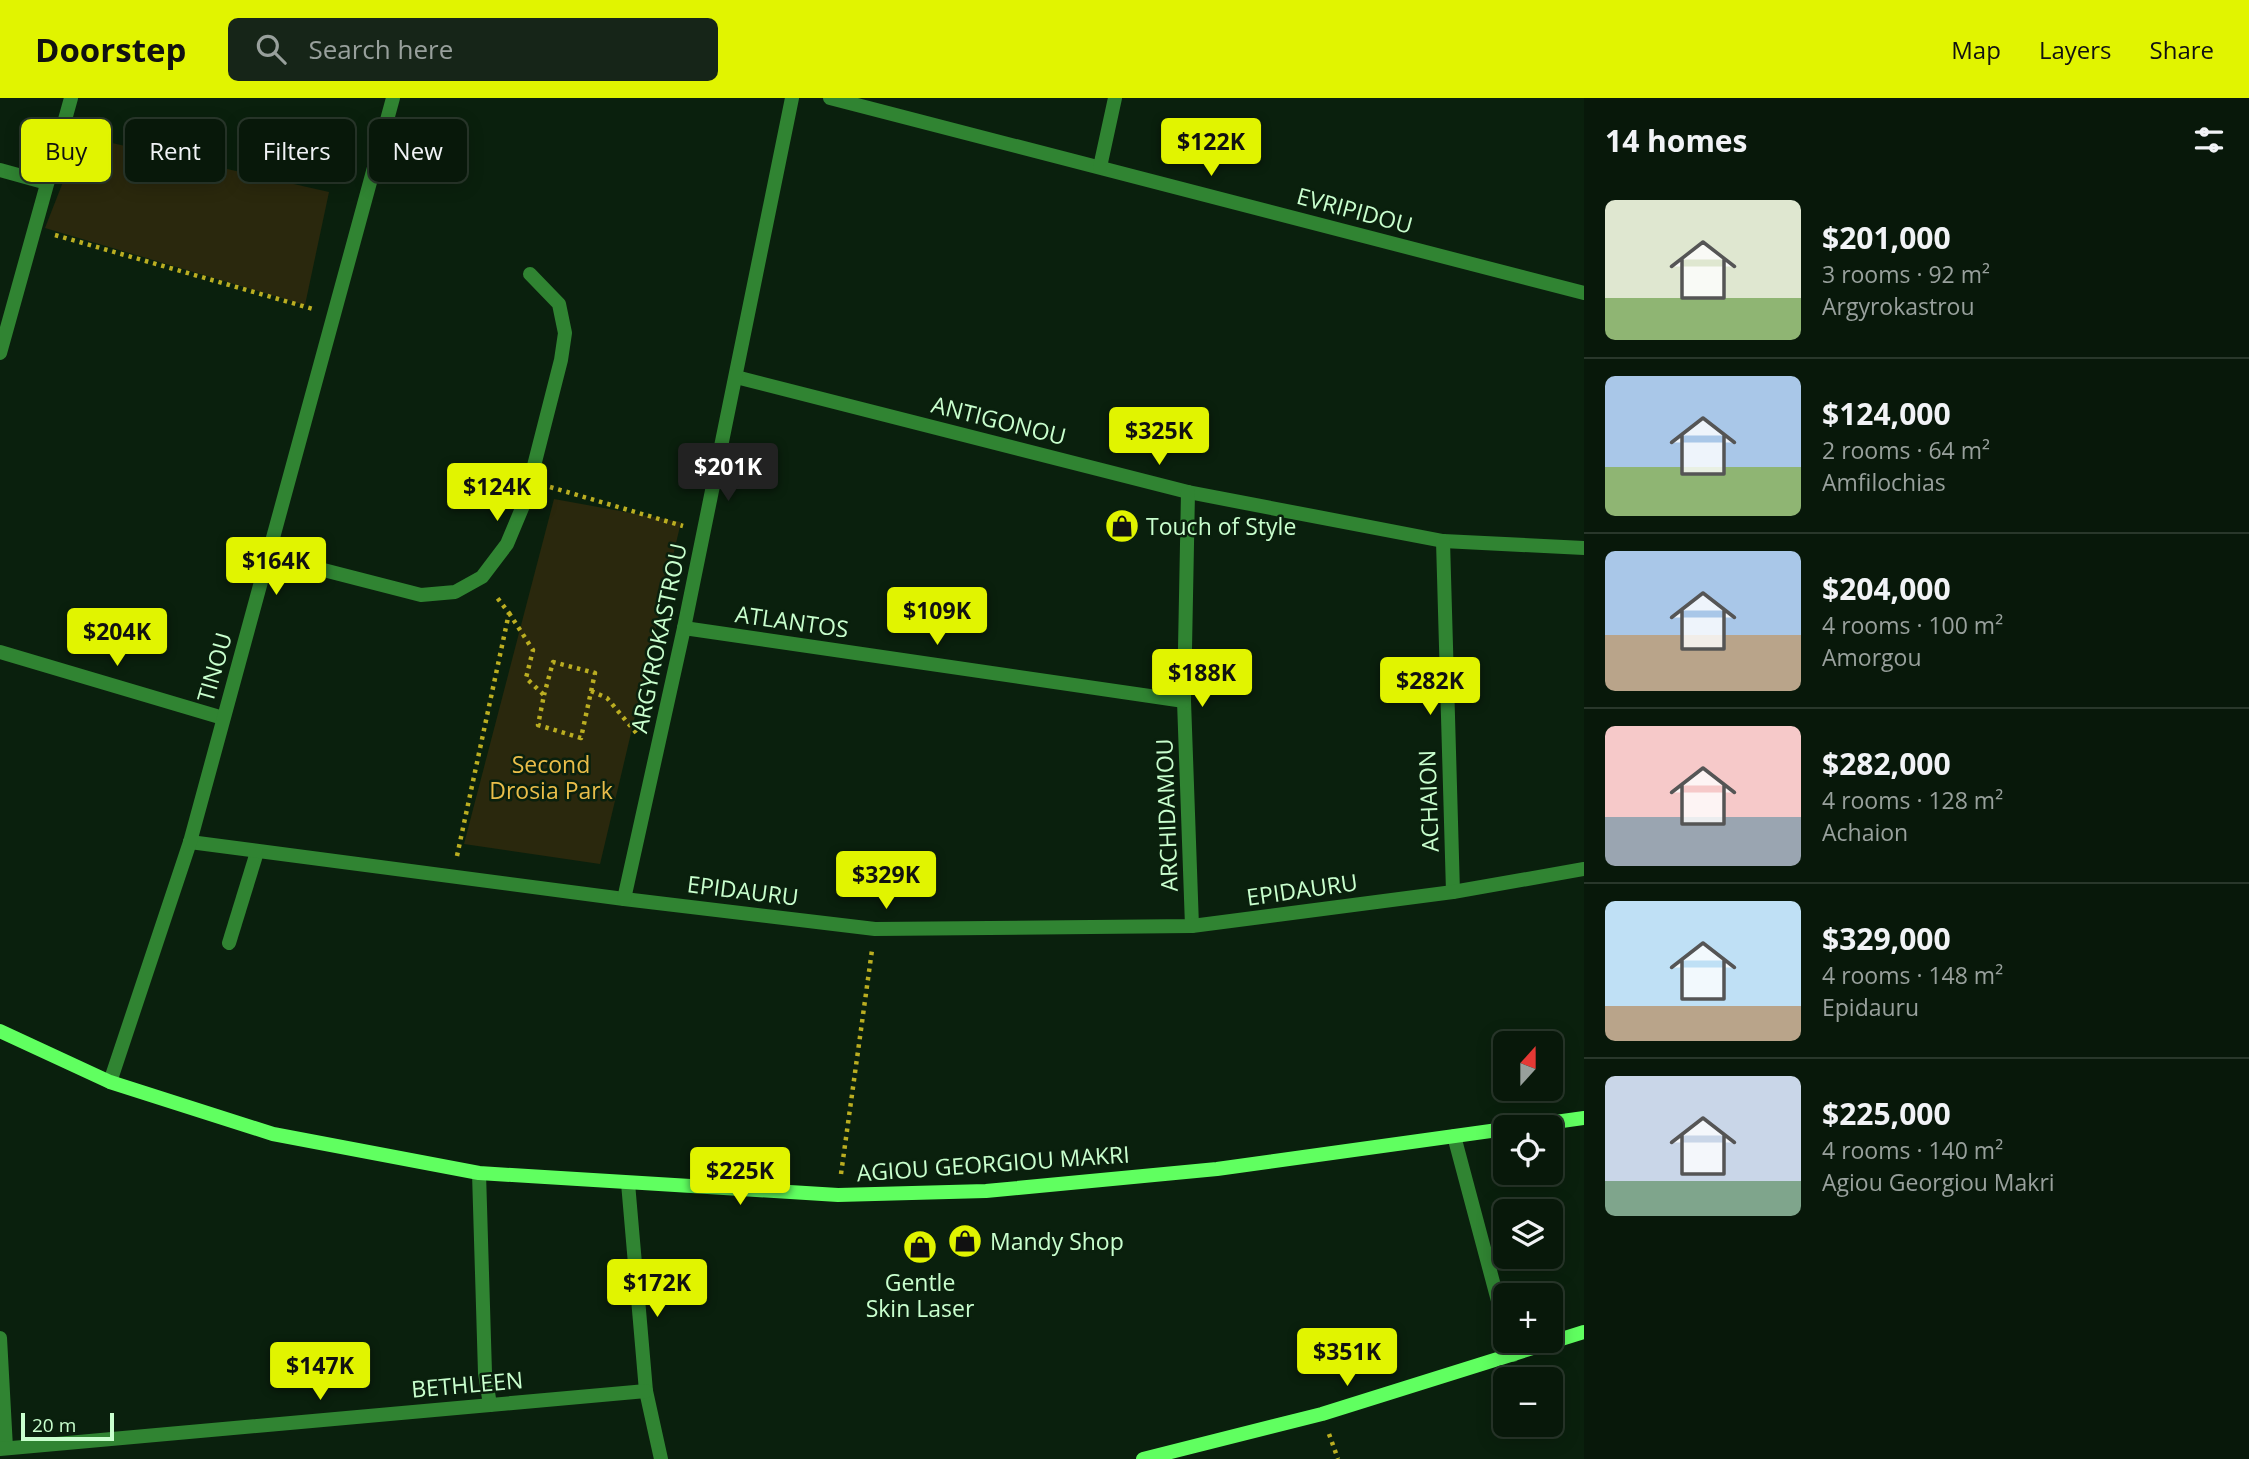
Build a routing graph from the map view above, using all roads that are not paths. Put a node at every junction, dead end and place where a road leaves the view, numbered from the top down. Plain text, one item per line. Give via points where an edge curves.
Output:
1 (71, 98) edge
2 (393, 98) edge
3 (792, 98) edge
4 (830, 98) edge
5 (1115, 98) edge
6 (1100, 167) junction
7 (0, 170) edge
8 (47, 183) junction
9 (530, 274) dead end
10 (1584, 293) edge
11 (0, 353) edge
12 (736, 377) junction
13 (1188, 492) junction
14 (1443, 541) junction
15 (1584, 548) edge
16 (269, 556) junction
17 (684, 628) junction
18 (0, 652) edge
19 (1184, 701) junction
20 (223, 718) junction
21 (190, 842) junction
22 (257, 852) junction
23 (1584, 869) edge
24 (1453, 892) junction
25 (624, 900) junction
26 (1192, 926) junction
27 (229, 943) dead end
28 (0, 1031) edge
29 (110, 1082) junction
30 (1584, 1118) edge
31 (1563, 1121) edge
32 (1493, 1131) edge
33 (1454, 1136) junction
34 (479, 1173) junction
35 (628, 1183) junction
36 (1493, 1283) edge
37 (1584, 1332) edge
38 (1563, 1337) edge
39 (0, 1338) edge
40 (1497, 1353) edge
41 (646, 1391) junction
42 (490, 1405) junction
43 (3, 1448) edge
44 (661, 1459) edge
45 (1143, 1459) edge

1 - 8 street
2 - 16 street, TINOU
3 - 12 street, ARGYROKASTROU
4 - 6 street, EVRIPIDOU
5 - 6 street
6 - 10 street, EVRIPIDOU
7 - 8 street
8 - 11 street
9 - 16 street via 559,304 565,333 561,360 530,481 508,544 482,577 455,593 421,595
12 - 13 street, ANTIGONOU
12 - 17 street, ARGYROKASTROU
13 - 14 street, ANTIGONOU
13 - 19 street, ARCHIDAMOU
14 - 15 street, ANTIGONOU
14 - 24 street, ACHAION
16 - 20 street, TINOU
17 - 19 street, ATLANTOS
17 - 25 street, ARGYROKASTROU
18 - 20 street
19 - 26 street, ARCHIDAMOU
20 - 21 street, TINOU
21 - 22 street, EPIDAURU
21 - 29 street, TINOU
22 - 25 street, EPIDAURU
22 - 27 street
23 - 24 street, EPIDAURU
24 - 26 street, EPIDAURU
25 - 26 street, EPIDAURU via 874,929
28 - 29 street, AGIOU GEORGIOU MAKRI
29 - 34 street, AGIOU GEORGIOU MAKRI via 273,1134
30 - 31 street
32 - 33 street, AGIOU GEORGIOU MAKRI
33 - 35 street, AGIOU GEORGIOU MAKRI via 1217,1170 986,1191 838,1195
33 - 36 street
34 - 35 street, AGIOU GEORGIOU MAKRI
34 - 42 street
35 - 41 street
37 - 38 street
39 - 43 street
40 - 45 street via 1322,1414
41 - 42 street, BETHLEEN
41 - 44 street
42 - 43 street, BETHLEEN

